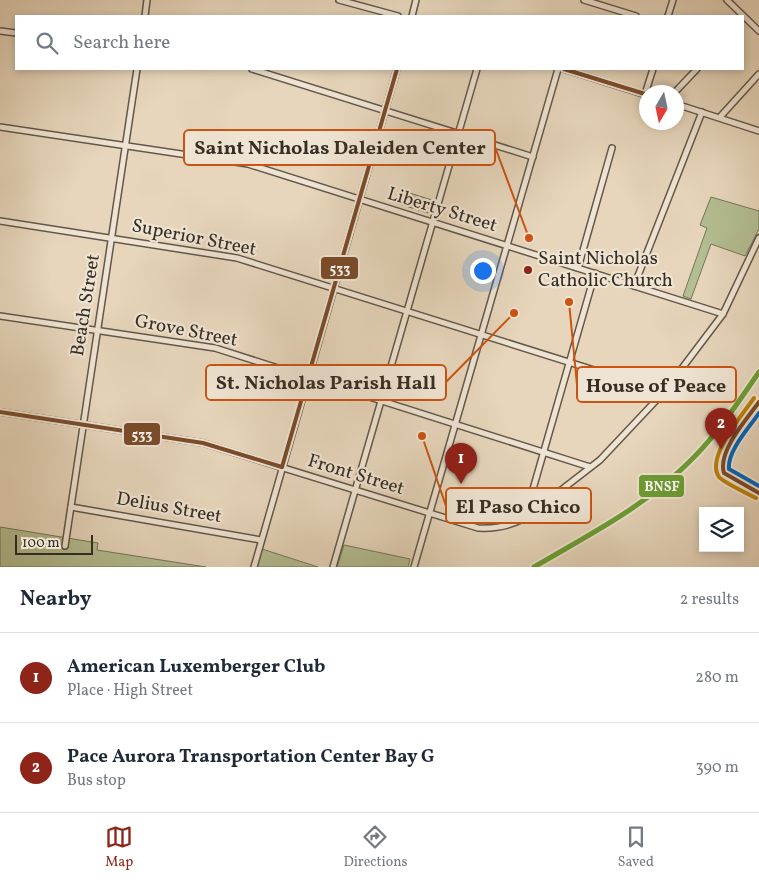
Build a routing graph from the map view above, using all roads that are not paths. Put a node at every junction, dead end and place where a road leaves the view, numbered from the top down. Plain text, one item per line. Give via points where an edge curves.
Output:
1 (147, 0) edge
2 (339, 0) edge
3 (416, 0) edge
4 (584, 0) edge
5 (672, 0) edge
6 (727, 0) edge
7 (145, 15) edge
8 (394, 15) edge
9 (412, 15) edge
10 (633, 15) edge
11 (668, 15) edge
12 (740, 15) edge
13 (744, 19) edge
14 (0, 31) edge
15 (759, 31) edge
16 (15, 33) edge
17 (137, 70) edge
18 (255, 70) edge
19 (397, 70) edge
20 (477, 70) edge
21 (558, 70) edge
22 (567, 70) edge
23 (653, 70) edge
24 (696, 70) edge
25 (759, 74) edge
26 (649, 85) edge
27 (682, 85) edge
28 (639, 92) edge
29 (684, 106) edge
30 (385, 110) junction
31 (702, 112) junction
32 (720, 117) junction
33 (0, 127) edge
34 (759, 131) edge
35 (459, 133) junction
36 (125, 145) junction
37 (612, 148) dead end
38 (532, 156) junction
39 (359, 199) junction
40 (0, 221) edge
41 (433, 222) junction
42 (111, 238) junction
43 (759, 238) edge
44 (507, 246) junction
45 (578, 268) junction
46 (595, 273) junction
47 (634, 286) junction
48 (333, 288) junction
49 (407, 312) junction
50 (724, 314) junction
51 (0, 316) edge
52 (98, 331) junction
53 (482, 335) junction
54 (570, 362) junction
55 (308, 377) junction
56 (664, 392) junction
57 (381, 400) junction
58 (0, 412) edge
59 (83, 424) junction
60 (455, 424) junction
61 (544, 452) junction
62 (282, 467) junction
63 (590, 467) junction
64 (356, 490) junction
65 (71, 507) junction
66 (430, 513) junction
67 (525, 518) junction
68 (261, 540) junction
69 (66, 546) dead end
70 (254, 567) edge
71 (333, 567) edge
72 (414, 567) edge

1 - 7 street
2 - 8 street
3 - 9 street
4 - 10 street
5 - 11 street
6 - 12 street
13 - 15 street
14 - 16 street
17 - 36 street, Beach Street
18 - 30 street
19 - 30 street
20 - 35 street
21 - 38 street
22 - 28 street
23 - 26 street
24 - 27 street
25 - 32 street
29 - 31 street
30 - 35 street
30 - 39 street
31 - 32 street
31 - 47 street
32 - 34 street
33 - 36 street, Liberty Street
35 - 38 street
35 - 41 street
36 - 39 street, Liberty Street via 248,164
36 - 42 street, Beach Street
37 - 45 street
38 - 44 street
39 - 41 street, Liberty Street
39 - 48 street
40 - 42 street, Superior Street
41 - 44 street, Liberty Street
41 - 49 street
42 - 48 street, Superior Street via 225,255
42 - 52 street, Beach Street
43 - 50 street, Front Street
44 - 45 street, Liberty Street
44 - 53 street
45 - 46 street, Liberty Street
46 - 47 street, Liberty Street
46 - 54 street
47 - 50 street, Liberty Street
48 - 49 street, Superior Street
48 - 55 street
49 - 53 street, Superior Street
49 - 57 street
50 - 56 street, Front Street
51 - 52 street, Grove Street
52 - 55 street, Grove Street via 215,348
52 - 59 street, Beach Street
53 - 54 street, Superior Street
53 - 60 street
54 - 56 street, Superior Street
54 - 61 street
55 - 57 street, Grove Street
55 - 62 street
56 - 63 street, Front Street
57 - 60 street, Grove Street
57 - 64 street
58 - 59 street, Front Street
59 - 62 street, Front Street via 202,443
59 - 65 street, Beach Street
60 - 61 street, Grove Street
60 - 66 street
61 - 63 street, Grove Street
61 - 67 street
62 - 64 street, Front Street
62 - 68 street
63 - 67 street, Front Street
64 - 66 street, Front Street
64 - 71 street
65 - 68 street, Delius Street
65 - 69 street, Beach Street
66 - 67 street, Front Street via 488,529 512,525
66 - 72 street
68 - 70 street

